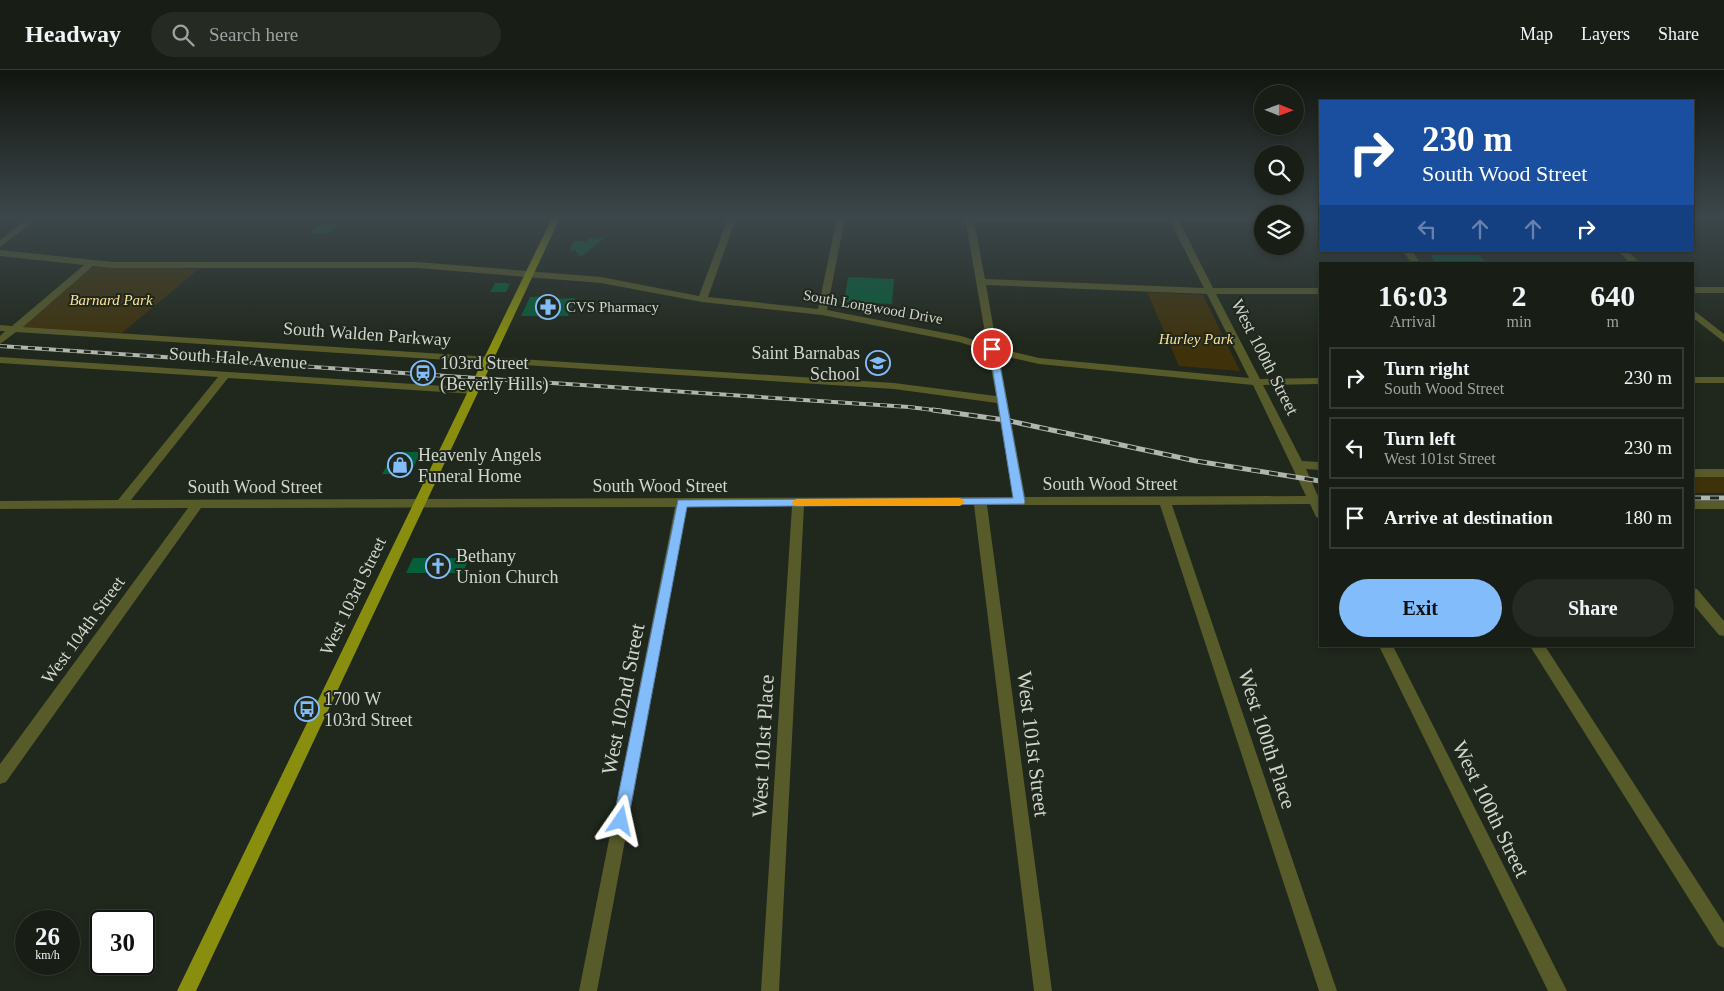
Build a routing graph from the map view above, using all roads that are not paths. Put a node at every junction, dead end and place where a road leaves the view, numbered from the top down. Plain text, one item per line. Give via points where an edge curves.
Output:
1 (63, 261) edge
2 (536, 261) edge
3 (716, 261) edge
4 (832, 261) edge
5 (976, 261) edge
6 (1195, 261) edge
7 (90, 264) junction
8 (529, 276) junction
9 (980, 282) junction
10 (1694, 290) edge
11 (1724, 290) edge
12 (1210, 291) junction
13 (1319, 291) edge
14 (702, 299) junction
15 (822, 312) junction
16 (1694, 314) edge
17 (0, 328) edge
18 (15, 328) junction
19 (1724, 339) edge
20 (0, 340) edge
21 (992, 349) junction
22 (0, 360) edge
23 (489, 360) junction
24 (225, 375) junction
25 (1694, 380) edge
26 (1724, 380) edge
27 (1255, 382) junction
28 (1319, 382) edge
29 (474, 391) junction
30 (1001, 400) junction
31 (1298, 464) junction
32 (1319, 466) edge
33 (1694, 473) edge
34 (1724, 473) edge
35 (1317, 500) edge
36 (1165, 501) junction
37 (798, 502) junction
38 (980, 502) junction
39 (1020, 502) junction
40 (682, 503) junction
41 (420, 504) junction
42 (0, 505) edge
43 (121, 505) junction
44 (197, 505) junction
45 (1694, 505) edge
46 (1724, 505) edge
47 (1694, 595) edge
48 (1724, 631) edge
49 (1386, 647) edge
50 (1538, 647) edge
51 (0, 778) edge
52 (1724, 940) edge
53 (186, 991) edge
54 (588, 991) edge
55 (770, 991) edge
56 (1043, 991) edge
57 (1328, 991) edge
58 (1558, 991) edge

1 - 7 street, South Longwood Drive
2 - 8 main road, West 103rd Street
3 - 14 street
4 - 15 street
5 - 9 street
6 - 12 street, West 100th Street
7 - 8 street, South Longwood Drive via 382,264
7 - 18 street
8 - 14 street, South Longwood Drive via 601,280
8 - 23 main road, West 103rd Street
9 - 12 street
9 - 21 street
10 - 11 street
12 - 13 street
12 - 27 street, West 100th Street
14 - 15 street, South Longwood Drive
15 - 21 street, South Longwood Drive via 961,339
16 - 19 street
17 - 18 street, South Walden Parkway
18 - 20 street
18 - 23 street, South Walden Parkway
21 - 27 street, South Longwood Drive via 1039,361
21 - 30 street
22 - 24 street, South Hale Avenue
23 - 29 main road, West 103rd Street
23 - 30 street, South Walden Parkway via 894,386
24 - 29 street, South Hale Avenue
24 - 43 street
25 - 26 street
27 - 28 street, South Longwood Drive
27 - 31 street, West 100th Street
29 - 41 main road, West 103rd Street
30 - 39 street
31 - 32 street
31 - 35 street, West 100th Street
33 - 34 street
35 - 36 street, South Wood Street
36 - 39 street, South Wood Street
36 - 57 street, West 100th Place
37 - 38 street, South Wood Street
37 - 40 street, South Wood Street
37 - 55 street, West 101st Place
38 - 39 street, South Wood Street
38 - 56 street, West 101st Street
40 - 41 street, South Wood Street
40 - 54 street, West 102nd Street
41 - 44 street, South Wood Street
41 - 53 main road, West 103rd Street
42 - 43 street, South Wood Street
43 - 44 street, South Wood Street
44 - 51 street, West 104th Street
45 - 46 street
47 - 48 street
49 - 58 street, West 100th Street
50 - 52 street

